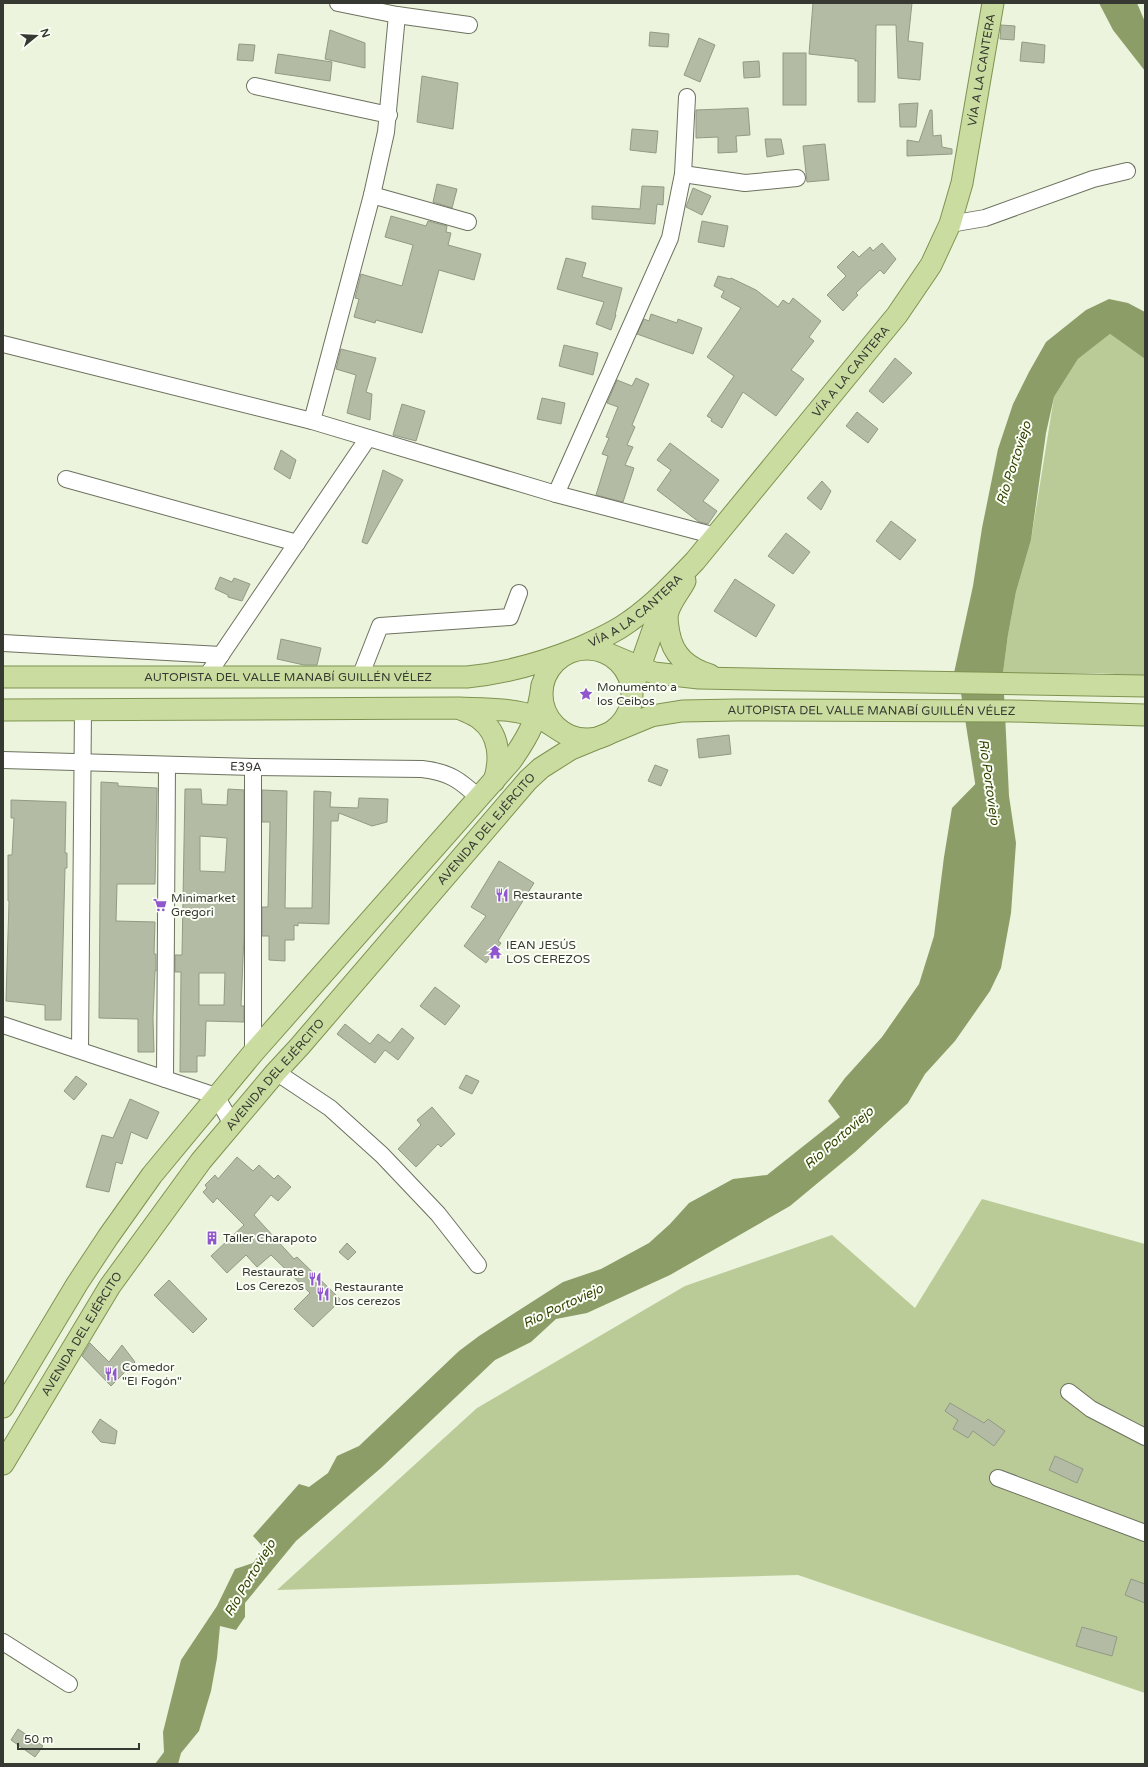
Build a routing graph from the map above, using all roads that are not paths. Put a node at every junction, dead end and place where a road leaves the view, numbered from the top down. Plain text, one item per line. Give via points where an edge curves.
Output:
1 (338, 3) edge
2 (993, 3) edge
3 (397, 15) junction
4 (469, 25) dead end
5 (255, 86) dead end
6 (687, 97) dead end
7 (389, 115) junction
8 (1127, 171) dead end
9 (682, 174) junction
10 (797, 178) dead end
11 (372, 195) junction
12 (468, 222) dead end
13 (950, 224) junction
14 (3, 344) edge
15 (312, 421) junction
16 (368, 438) junction
17 (66, 479) dead end
18 (556, 494) junction
19 (716, 536) junction
20 (297, 543) junction
21 (695, 561) junction
22 (519, 593) dead end
23 (3, 643) edge
24 (568, 652) junction
25 (604, 652) junction
26 (221, 655) junction
27 (639, 667) junction
28 (3, 677) edge
29 (206, 677) junction
30 (360, 677) junction
31 (727, 679) junction
32 (542, 685) junction
33 (1145, 686) edge
34 (632, 699) junction
35 (459, 708) junction
36 (3, 710) edge
37 (83, 710) junction
38 (1145, 715) edge
39 (536, 717) junction
40 (564, 733) junction
41 (602, 736) junction
42 (3, 760) edge
43 (83, 762) junction
44 (167, 765) junction
45 (253, 767) junction
46 (494, 781) junction
47 (479, 798) junction
48 (3, 1025) edge
49 (80, 1050) junction
50 (253, 1053) junction
51 (276, 1072) junction
52 (165, 1078) junction
53 (216, 1096) junction
54 (232, 1124) junction
55 (152, 1174) junction
56 (177, 1194) junction
57 (478, 1265) dead end
58 (1069, 1392) dead end
59 (3, 1407) edge
60 (1145, 1437) edge
61 (3, 1464) edge
62 (998, 1478) dead end
63 (1145, 1533) edge
64 (3, 1642) edge
65 (69, 1684) dead end

1 - 3 street
2 - 13 main road, VÍA A LA CANTERA via 962,183
3 - 4 street
3 - 7 street
5 - 7 street
6 - 9 street
7 - 11 street
8 - 13 street via 1093,179 985,218
9 - 10 street via 745,183
9 - 18 street via 670,238
11 - 12 street
11 - 15 street
13 - 19 main road, VÍA A LA CANTERA via 932,265 897,315
14 - 15 street
15 - 16 street
16 - 18 street
16 - 20 street
17 - 20 street
18 - 19 street
19 - 21 main road, VÍA A LA CANTERA
20 - 26 street
21 - 24 main road, VÍA A LA CANTERA via 664,593 629,622 602,638
21 - 27 main road via 662,610
21 - 31 main road via 668,612 670,639 675,651 695,670
22 - 30 street via 510,617 380,626
23 - 26 street
24 - 25 main road via 592,649
24 - 30 main road, AUTOPISTA DEL VALLE MANABÍ GUILLÉN VÉLEZ via 537,664 496,674 467,677
24 - 32 main road via 556,660
25 - 27 main road
25 - 34 main road via 612,656 626,671 630,680
26 - 29 street
27 - 31 main road via 677,677
27 - 34 main road
28 - 29 main road, AUTOPISTA DEL VALLE MANABÍ GUILLÉN VÉLEZ
29 - 30 main road, AUTOPISTA DEL VALLE MANABÍ GUILLÉN VÉLEZ
31 - 33 main road
32 - 39 main road
32 - 40 main road via 544,708 555,726
34 - 41 main road via 622,722
35 - 37 main road
35 - 39 main road via 506,711
35 - 46 main road via 480,719 494,737 499,760
36 - 37 main road
37 - 43 street
38 - 41 main road, AUTOPISTA DEL VALLE MANABÍ GUILLÉN VÉLEZ via 1013,711 682,711 651,716
39 - 40 main road
39 - 46 main road via 521,746
40 - 41 main road via 583,738
41 - 51 main road, AVENIDA DEL EJÉRCITO via 566,752 528,780
42 - 43 street, E39A
43 - 44 street, E39A
43 - 49 street
44 - 45 street, E39A
44 - 52 street
45 - 47 street, E39A via 438,770 454,777
45 - 50 street
46 - 47 main road
47 - 50 main road
48 - 49 street
49 - 52 street
50 - 53 main road
51 - 54 main road, AVENIDA DEL EJÉRCITO
51 - 57 street via 330,1108 382,1155 438,1214
52 - 53 street
53 - 54 street
53 - 55 main road
54 - 56 main road, AVENIDA DEL EJÉRCITO
55 - 56 main road
55 - 59 main road via 77,1284
56 - 61 main road, AVENIDA DEL EJÉRCITO via 110,1286
58 - 60 street via 1091,1409
62 - 63 street
64 - 65 street

